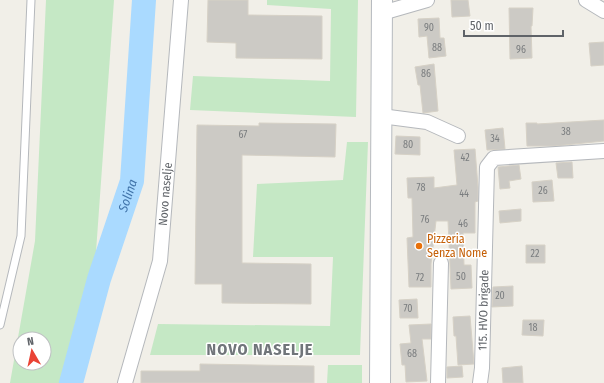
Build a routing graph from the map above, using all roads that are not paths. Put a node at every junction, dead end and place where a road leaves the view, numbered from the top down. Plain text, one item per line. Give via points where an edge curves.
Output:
1 (31, 0) edge
2 (181, 0) edge
3 (427, 0) edge
4 (586, 0) edge
5 (382, 6) edge
6 (604, 11) edge
7 (381, 116) junction
8 (458, 136) dead end
9 (604, 151) edge
10 (441, 263) dead end
11 (0, 326) edge
12 (125, 383) edge
13 (380, 383) edge
14 (438, 383) edge
15 (480, 383) edge

1 - 11 lane via 21,236
2 - 12 street, Novo naselje via 160,261
3 - 5 street
4 - 6 street
5 - 7 main road
7 - 8 street via 427,122
7 - 13 main road
9 - 15 street, 115. HVO brigade via 494,158 487,167
10 - 14 street

